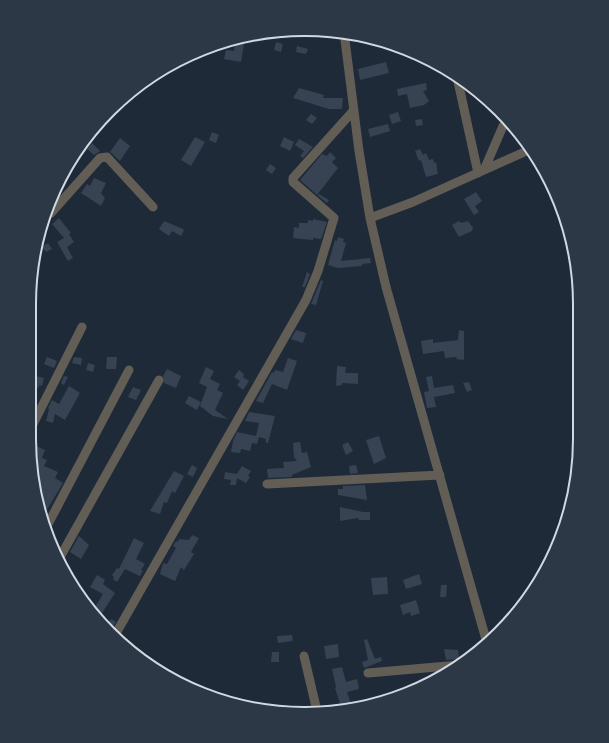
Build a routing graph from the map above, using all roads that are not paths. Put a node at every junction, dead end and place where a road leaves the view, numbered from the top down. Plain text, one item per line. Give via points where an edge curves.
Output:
1 (345, 39) edge
2 (459, 85) edge
3 (354, 110) junction
4 (503, 126) dead end
5 (525, 151) edge
6 (481, 171) junction
7 (153, 207) dead end
8 (53, 211) edge
9 (370, 218) junction
10 (82, 327) dead end
11 (129, 370) dead end
12 (159, 380) dead end
13 (36, 418) edge
14 (440, 475) junction
15 (267, 484) dead end
16 (49, 522) edge
17 (62, 553) edge
18 (118, 631) edge
19 (485, 637) edge
20 (304, 656) dead end
21 (447, 666) edge
22 (368, 673) dead end
23 (317, 706) edge

1 - 3 street
2 - 6 street
3 - 9 street
3 - 18 street via 293,178 293,182 334,218 306,300
4 - 6 street
5 - 6 street
6 - 9 street via 413,202
7 - 8 street via 104,156
9 - 14 street via 386,286
10 - 13 street
11 - 16 street
12 - 17 street
14 - 15 street
14 - 19 street
20 - 23 street
21 - 22 street

